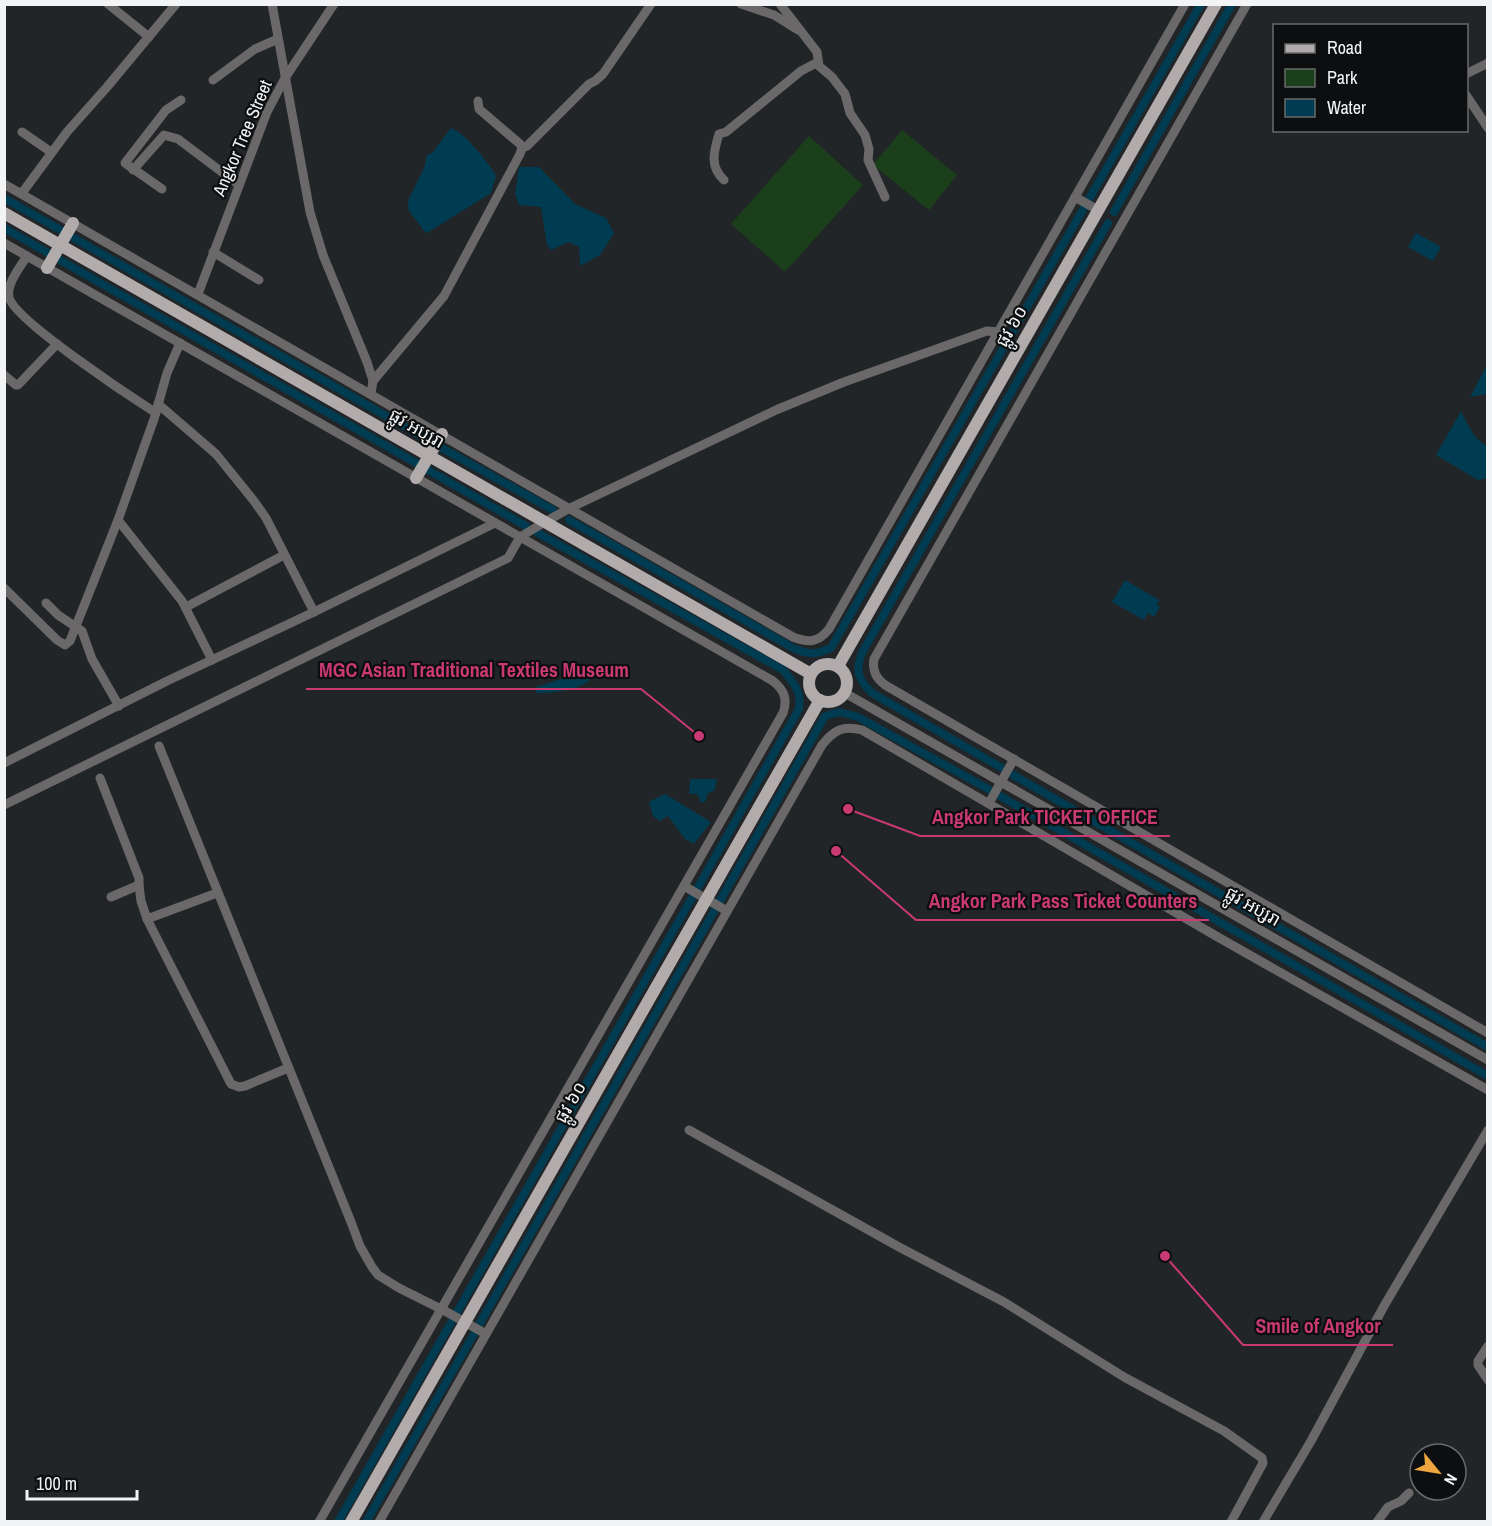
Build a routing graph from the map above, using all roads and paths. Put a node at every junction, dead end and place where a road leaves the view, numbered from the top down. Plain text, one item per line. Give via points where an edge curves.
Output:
1 (108, 4) edge
2 (176, 4) edge
3 (272, 4) edge
4 (334, 4) edge
5 (651, 4) edge
6 (741, 4) edge
7 (780, 4) edge
8 (1185, 4) edge
9 (1216, 4) edge
10 (1247, 4) edge
11 (800, 31) junction
12 (149, 37) junction
13 (278, 39) junction
14 (818, 62) junction
15 (1488, 63) edge
16 (1468, 73) edge
17 (285, 78) junction
18 (213, 80) dead end
19 (1468, 97) edge
20 (181, 100) dead end
21 (478, 101) dead end
22 (1488, 128) edge
23 (22, 132) dead end
24 (522, 148) junction
25 (51, 152) junction
26 (133, 170) junction
27 (724, 180) dead end
28 (4, 184) edge
29 (238, 185) junction
30 (162, 189) dead end
31 (22, 194) junction
32 (885, 197) dead end
33 (1075, 197) junction
34 (1092, 206) junction
35 (4, 213) edge
36 (73, 223) junction
37 (4, 243) edge
38 (60, 245) junction
39 (213, 252) junction
40 (27, 256) junction
41 (48, 268) junction
42 (259, 280) dead end
43 (198, 294) junction
44 (999, 332) junction
45 (180, 343) junction
46 (57, 344) junction
47 (4, 375) edge
48 (373, 381) junction
49 (371, 393) junction
50 (157, 408) junction
51 (442, 434) junction
52 (429, 456) junction
53 (416, 478) junction
54 (570, 508) junction
55 (118, 520) junction
56 (544, 522) junction
57 (495, 523) junction
58 (520, 537) junction
59 (284, 555) junction
60 (4, 588) edge
61 (46, 603) dead end
62 (186, 608) junction
63 (314, 612) junction
64 (76, 626) junction
65 (212, 660) junction
66 (838, 666) junction
67 (811, 675) junction
68 (845, 693) junction
69 (820, 700) junction
70 (118, 706) junction
71 (159, 746) dead end
72 (1014, 759) junction
73 (4, 763) edge
74 (100, 778) dead end
75 (1000, 783) junction
76 (989, 803) junction
77 (4, 805) edge
78 (139, 885) junction
79 (686, 887) junction
80 (217, 893) junction
81 (111, 897) dead end
82 (707, 899) junction
83 (726, 910) junction
84 (147, 919) junction
85 (1488, 1033) edge
86 (1488, 1060) edge
87 (288, 1068) junction
88 (1488, 1090) edge
89 (688, 1130) dead end
90 (1488, 1130) edge
91 (443, 1310) junction
92 (462, 1320) junction
93 (486, 1334) junction
94 (1488, 1346) edge
95 (1488, 1380) edge
96 (1408, 1494) edge
97 (319, 1521) edge
98 (351, 1521) edge
99 (379, 1521) edge
100 (1231, 1521) edge
101 (1263, 1521) edge
102 (1377, 1521) edge

1 - 12 street
2 - 12 street
3 - 13 street
4 - 17 street, Angkor Tree Street
5 - 24 street via 603,74
6 - 11 street via 774,15
7 - 11 street
8 - 33 street
9 - 34 main road, ផ្លូវ ៦០
10 - 72 street via 874,659 874,672 885,685
11 - 14 street via 817,52
12 - 25 street
13 - 17 street
13 - 18 street via 255,49
14 - 27 street via 719,134 713,161
14 - 32 street via 844,94 864,135 868,160
15 - 16 street
17 - 29 street, Angkor Tree Street
17 - 48 street via 310,212
19 - 22 street
20 - 26 street via 166,110 125,163
21 - 24 street via 479,108
23 - 25 street
24 - 48 street via 444,296
25 - 31 street
26 - 29 street via 164,135 178,139
26 - 30 street
28 - 31 street
29 - 39 street, Angkor Tree Street
31 - 36 street
33 - 34 street
33 - 44 street
34 - 66 main road, ផ្លូវ ៦០
35 - 38 main road, ផ្លូវ អប្សរា
36 - 38 main road
36 - 43 street
37 - 40 street
38 - 41 main road
38 - 52 main road, ផ្លូវ អប្សរា
39 - 42 street
39 - 43 street, Angkor Tree Street
40 - 41 street
40 - 46 street via 9,288 10,303
41 - 45 street
43 - 49 street
44 - 54 street via 987,331 844,382 719,436
44 - 54 street via 823,638 814,641 793,637
45 - 50 street
45 - 53 street
46 - 47 street via 18,385
46 - 50 street
48 - 49 street
49 - 51 street
50 - 55 street
50 - 59 street via 227,466 266,518
51 - 52 main road
51 - 54 street
52 - 53 main road
52 - 56 main road, ផ្លូវ អប្សរា
53 - 57 street
54 - 56 street
55 - 62 street
55 - 64 street
56 - 58 street
56 - 67 main road, ផ្លូវ អប្សរា
57 - 58 street
57 - 63 street
58 - 77 street via 508,558
58 - 79 street via 781,688 786,705 783,713
59 - 62 street
59 - 63 street
60 - 64 street via 61,643 69,641
61 - 64 street
62 - 65 street
63 - 65 street
64 - 70 street via 85,636 92,659
65 - 70 street
66 - 67 main road via 824,664
66 - 68 main road via 847,677
67 - 69 main road via 811,692
68 - 69 main road via 833,702
68 - 75 street, ផ្លូវ អប្សរា
69 - 82 main road, ផ្លូវ ៦០
70 - 73 street
71 - 80 street
72 - 75 street
72 - 85 street
74 - 78 street via 138,870
75 - 76 street
75 - 86 street, ផ្លូវ អប្សរា
76 - 83 street via 862,730 838,729 822,745
76 - 88 street
78 - 81 street
78 - 84 street
79 - 82 street
79 - 91 street
80 - 84 street
80 - 87 street
82 - 83 street
82 - 92 main road, ផ្លូវ ៦០
83 - 93 street
84 - 87 street via 231,1084 245,1086
87 - 91 street via 372,1268 392,1284
89 - 100 street via 1004,1302 1124,1377 1247,1446 1263,1463
90 - 101 street
91 - 92 street
91 - 97 street
92 - 93 street
92 - 98 main road, ផ្លូវ ៦០
93 - 99 street
94 - 95 street via 1478,1365
96 - 102 street via 1388,1507

